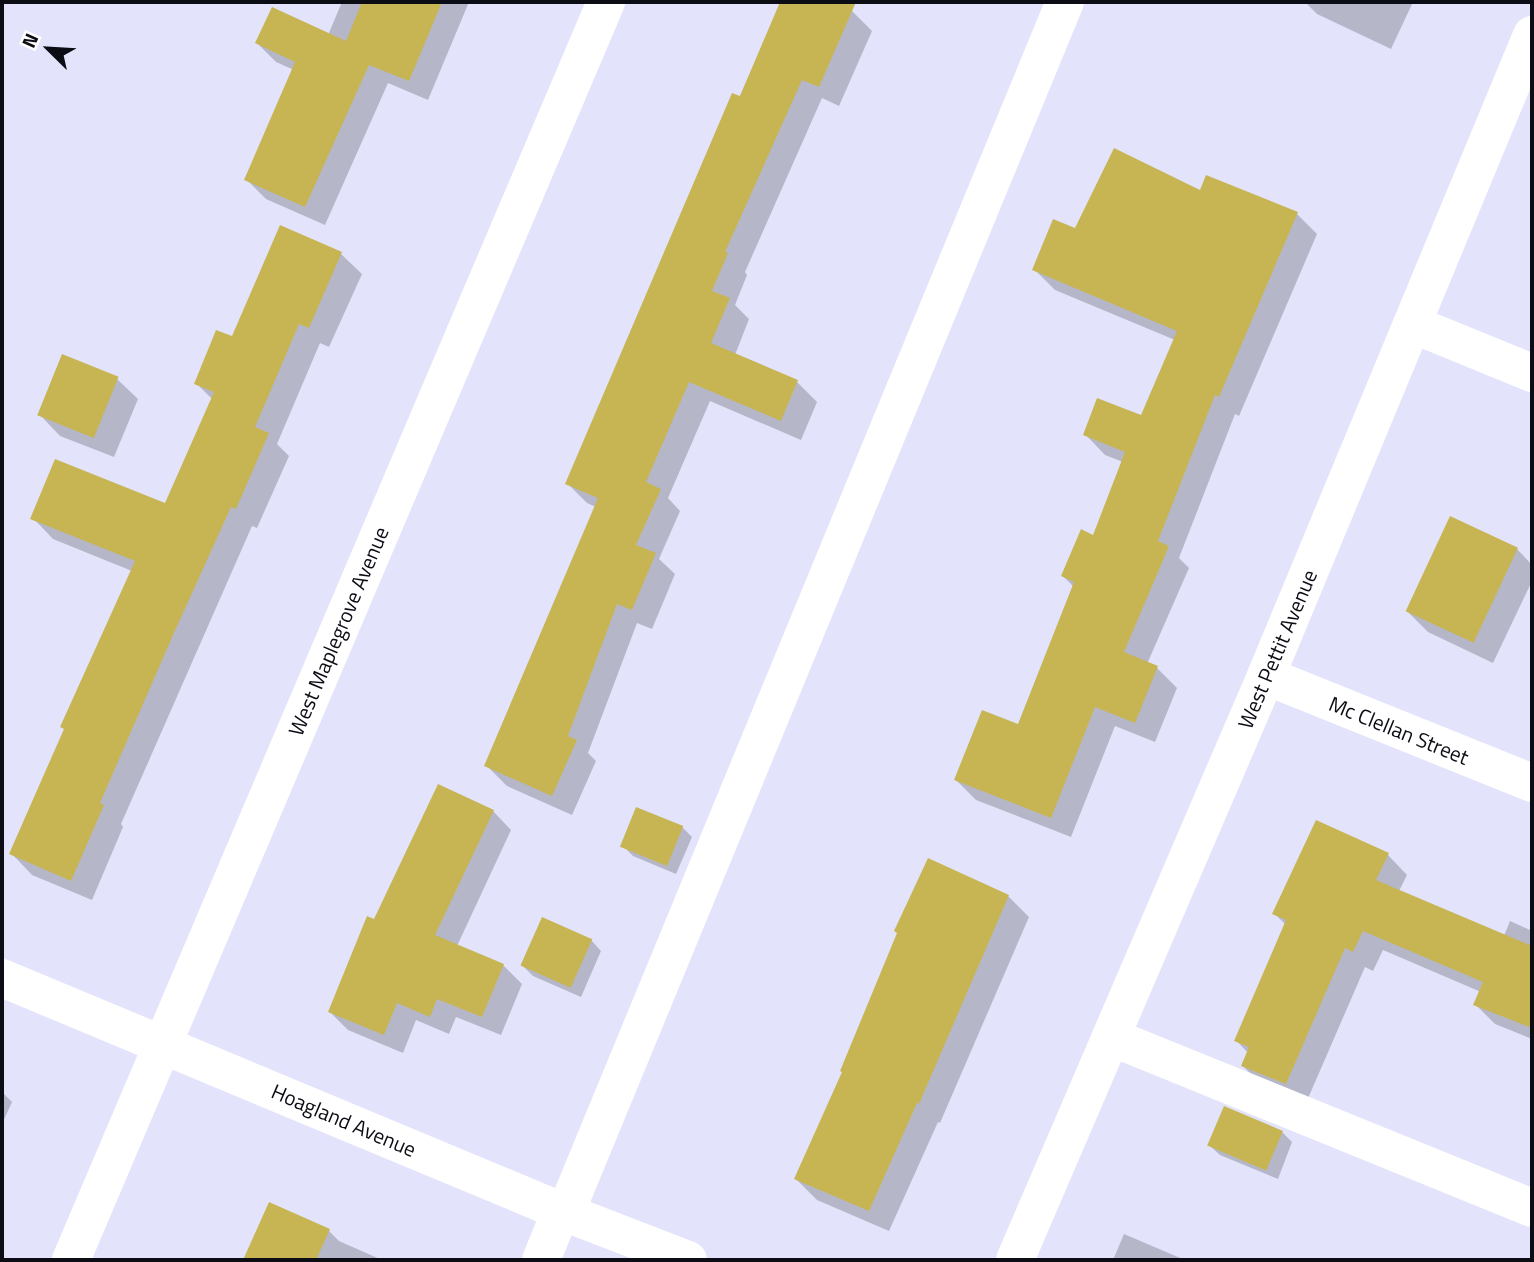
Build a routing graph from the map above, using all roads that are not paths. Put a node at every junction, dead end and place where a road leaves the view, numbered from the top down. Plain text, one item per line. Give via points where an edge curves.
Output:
1 (606, 2) edge
2 (1065, 2) edge
3 (1532, 35) edge
4 (1412, 324) junction
5 (1532, 373) edge
6 (1266, 676) junction
7 (1532, 783) edge
8 (2, 978) edge
9 (1111, 1037) junction
10 (163, 1044) junction
11 (1532, 1208) edge
12 (561, 1211) junction
13 (71, 1260) edge
14 (541, 1260) edge
15 (688, 1260) edge
16 (1015, 1260) edge

1 - 10 street, West Maplegrove Avenue
2 - 12 street via 570,1208
3 - 4 street, West Pettit Avenue
4 - 5 street
4 - 6 street, West Pettit Avenue
6 - 7 street, Mc Clellan Street
6 - 9 street, West Pettit Avenue
8 - 10 street, Hoagland Avenue
9 - 11 street
9 - 16 street, West Pettit Avenue
10 - 12 street, Hoagland Avenue
10 - 13 street, West Maplegrove Avenue
12 - 14 street
12 - 15 street, Hoagland Avenue

